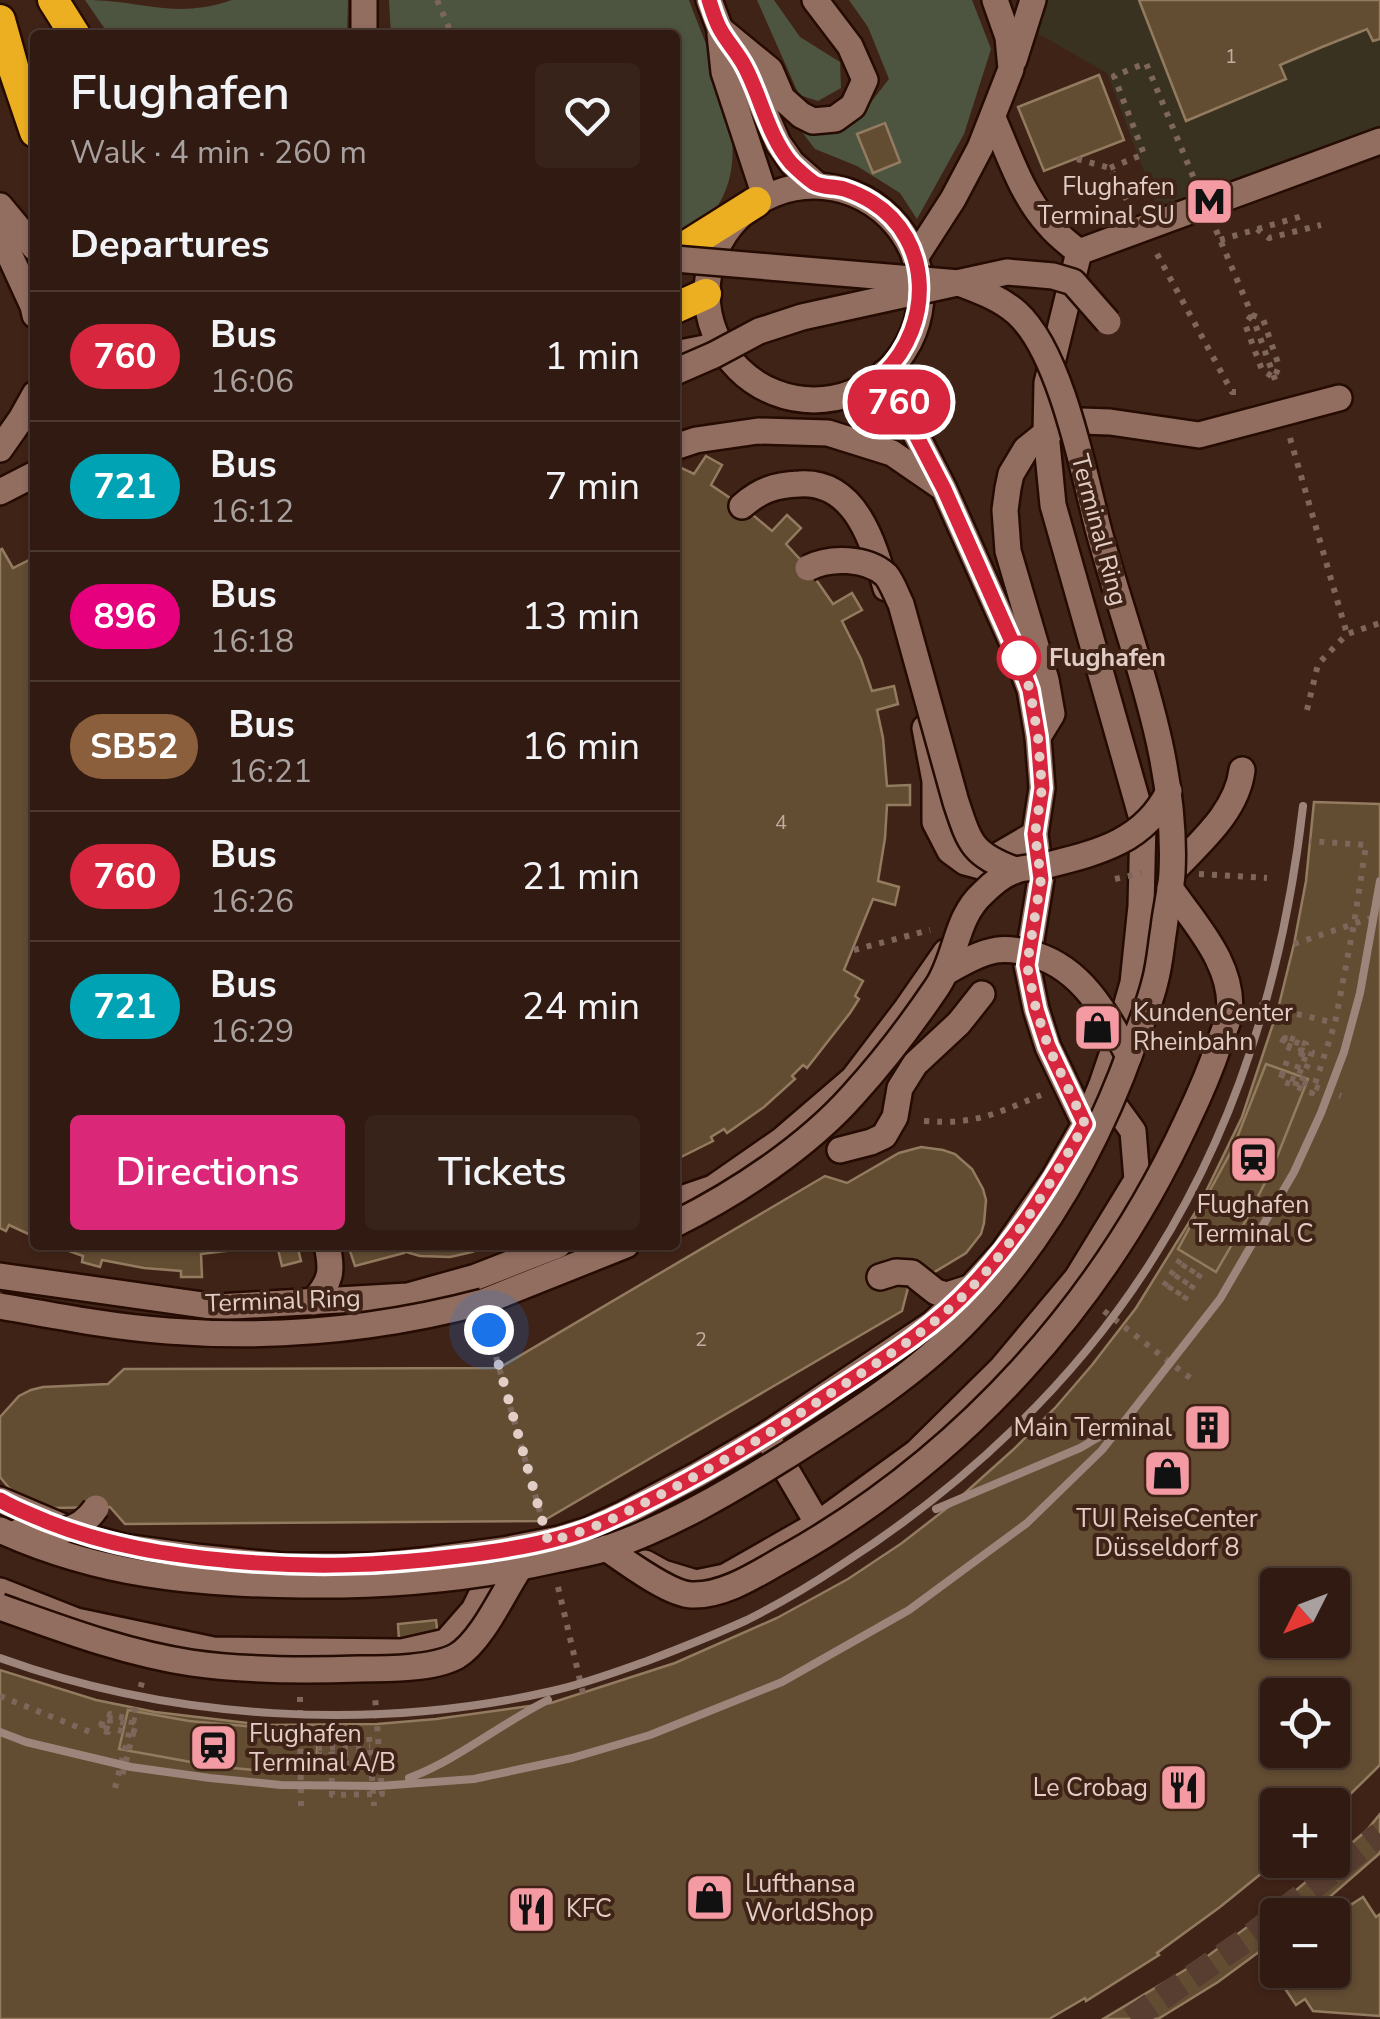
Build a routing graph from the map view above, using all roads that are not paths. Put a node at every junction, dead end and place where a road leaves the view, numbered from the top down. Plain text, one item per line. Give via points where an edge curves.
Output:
1 (53, 0) edge
2 (364, 0) edge
3 (709, 0) edge
4 (815, 0) edge
5 (995, 0) edge
6 (1033, 0) edge
7 (0, 20) edge
8 (720, 28) junction
9 (72, 30) edge
10 (364, 30) edge
11 (1011, 69) junction
12 (30, 117) edge
13 (994, 118) junction
14 (1380, 141) edge
15 (817, 184) junction
16 (760, 199) junction
17 (0, 206) edge
18 (0, 234) edge
19 (30, 242) edge
20 (1079, 252) junction
21 (680, 253) edge
22 (680, 256) edge
23 (915, 258) junction
24 (959, 283) junction
25 (706, 294) junction
26 (30, 298) edge
27 (680, 306) edge
28 (1108, 322) dead end
29 (720, 345) junction
30 (680, 353) edge
31 (680, 370) edge
32 (884, 373) junction
33 (1339, 398) dead end
34 (30, 403) edge
35 (1046, 433) junction
36 (680, 445) edge
37 (0, 448) edge
38 (30, 477) edge
39 (944, 489) junction
40 (0, 492) edge
41 (742, 506) dead end
42 (808, 568) dead end
43 (1038, 737) junction
44 (1242, 770) dead end
45 (1169, 791) junction
46 (1035, 834) junction
47 (1015, 870) junction
48 (1171, 880) junction
49 (946, 972) junction
50 (982, 994) dead end
51 (1129, 1056) junction
52 (1101, 1086) junction
53 (1085, 1124) junction
54 (840, 1150) dead end
55 (680, 1199) edge
56 (680, 1221) edge
57 (328, 1250) edge
58 (545, 1250) edge
59 (613, 1250) edge
60 (0, 1276) edge
61 (880, 1277) dead end
62 (974, 1285) junction
63 (312, 1302) junction
64 (0, 1306) edge
65 (766, 1436) junction
66 (0, 1500) edge
67 (96, 1508) dead end
68 (818, 1524) junction
69 (0, 1530) edge
70 (597, 1539) junction
71 (511, 1559) junction
72 (0, 1592) edge
73 (0, 1607) edge

1 - 9 highway
2 - 10 street
3 - 8 street
4 - 8 street via 866,80 853,106 836,119 801,115 782,98 770,70
5 - 11 street
6 - 11 street
7 - 12 highway
8 - 15 street via 778,143
8 - 16 street via 724,72
11 - 13 street
13 - 20 street via 1038,212
13 - 23 street
14 - 20 street
15 - 16 street
15 - 23 street via 872,202 890,217
16 - 21 highway
16 - 25 street via 717,248
17 - 19 street
18 - 26 street
20 - 35 street, Terminal Ring via 1047,383
22 - 24 street, Terminal Ring, bridge
23 - 32 street via 920,309 910,339
24 - 28 street, bridge via 1007,272 1053,276 1073,282
24 - 31 street, bridge via 802,317
24 - 45 street, Terminal Ring, bridge via 1017,314 1043,348 1072,428
25 - 27 highway
25 - 29 street
29 - 30 street
29 - 32 street via 744,375 798,399 834,398
32 - 39 street
33 - 35 street via 1199,435 1082,421
34 - 37 street
35 - 43 street via 1011,474 1006,510 1008,551 1052,714
35 - 52 street, Terminal Ring via 1053,505 1143,822 1133,983
36 - 39 street via 758,432 828,433 892,454
38 - 40 street
39 - 43 street via 1013,644
41 - 46 street via 778,485 817,482 848,502 872,538 923,716 935,822 950,850 980,866
42 - 47 street, bridge via 841,560 886,576 901,604 966,832 987,860
43 - 46 street via 1042,788
44 - 48 street via 1227,810
45 - 47 street, bridge via 1151,820 1120,842
45 - 48 street, Terminal Ring, bridge
46 - 53 street via 1041,879 1027,965 1048,1046
46 - 55 street via 853,1079 713,1188
47 - 49 street, bridge via 967,910
48 - 51 street, Terminal Ring, bridge via 1155,984
48 - 70 street, bridge via 1226,976 1229,1015 1206,1080 1138,1216 1059,1328 928,1459 853,1516 718,1592 688,1596
49 - 51 street, bridge via 999,949 1044,958 1078,980
49 - 56 street, bridge via 851,1098 775,1163
50 - 54 street via 915,1064 900,1088 889,1137
51 - 70 street, Terminal Ring, bridge via 1091,1147 1038,1236 925,1360 727,1494 663,1525
52 - 53 street, Terminal Ring
52 - 68 street via 1133,1132 1136,1180 1077,1278 917,1452
53 - 62 street, Terminal Ring via 1013,1238
57 - 63 street via 327,1286
58 - 63 street, Terminal Ring via 408,1296
59 - 64 street, bridge via 446,1312 310,1331 164,1331
60 - 63 street, Terminal Ring via 217,1308
61 - 62 street via 912,1273 947,1295
62 - 65 street, Terminal Ring via 932,1324
65 - 68 street
65 - 70 street, Terminal Ring
66 - 71 street, Terminal Ring via 87,1537 196,1558 283,1566
67 - 69 street, bridge via 75,1528 44,1534
68 - 70 street via 726,1578 696,1583
69 - 71 street, Terminal Ring, bridge via 90,1562 221,1584 417,1582
70 - 71 street, Terminal Ring, bridge
70 - 71 street, Terminal Ring via 548,1541
71 - 72 street via 446,1642 402,1652 213,1650 76,1621
71 - 73 street, bridge via 479,1634 456,1656 383,1669 249,1670 188,1662 118,1647

